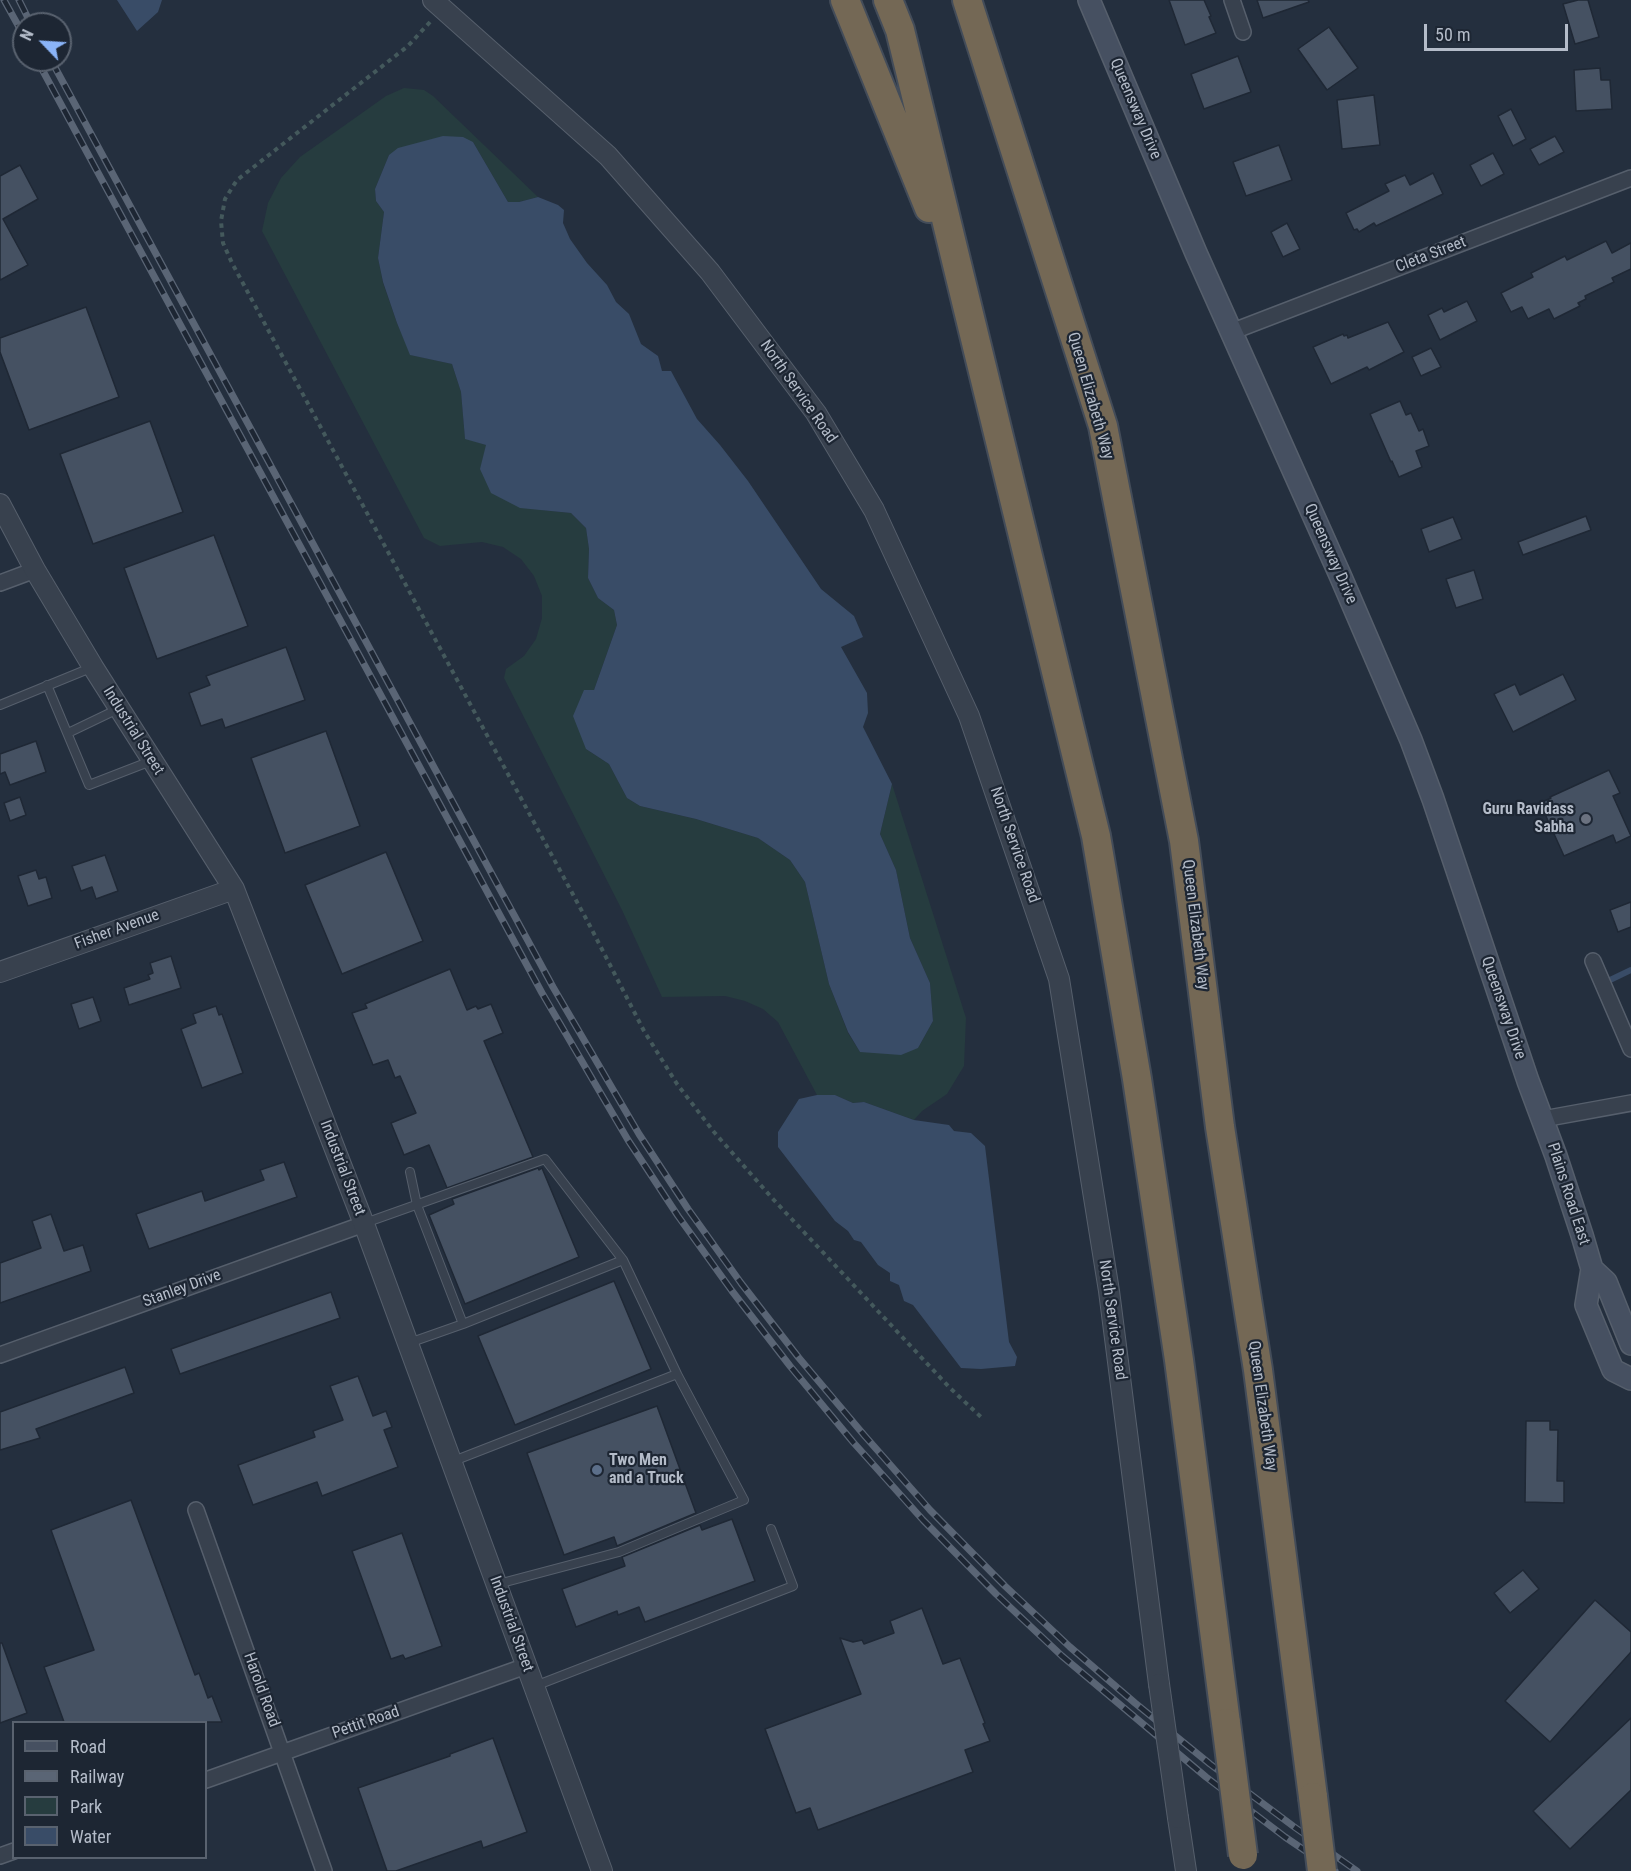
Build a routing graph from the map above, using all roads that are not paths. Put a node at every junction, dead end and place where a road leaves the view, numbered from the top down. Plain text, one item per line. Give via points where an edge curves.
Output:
1 (845, 0) edge
2 (888, 0) edge
3 (967, 0) edge
4 (1089, 0) edge
5 (1232, 0) edge
6 (438, 4) edge
7 (1243, 32) dead end
8 (1631, 178) edge
9 (1231, 332) junction
10 (1000, 439) junction
11 (0, 504) edge
12 (35, 570) junction
13 (0, 583) edge
14 (93, 667) junction
15 (47, 685) junction
16 (0, 705) edge
17 (118, 708) junction
18 (68, 733) junction
19 (152, 761) junction
20 (234, 889) junction
21 (1593, 961) dead end
22 (0, 972) edge
23 (1631, 1049) edge
24 (1631, 1104) edge
25 (1543, 1119) junction
26 (410, 1172) dead end
27 (417, 1205) junction
28 (364, 1224) junction
29 (622, 1260) junction
30 (1592, 1269) junction
31 (463, 1324) junction
32 (408, 1343) junction
33 (1631, 1344) edge
34 (0, 1355) edge
35 (677, 1374) junction
36 (1631, 1378) edge
37 (452, 1462) junction
38 (196, 1510) dead end
39 (771, 1529) dead end
40 (496, 1585) junction
41 (526, 1666) junction
42 (534, 1686) junction
43 (283, 1752) junction
44 (207, 1780) edge
45 (1244, 1863) edge
46 (324, 1871) edge
47 (602, 1871) edge
48 (1186, 1871) edge
49 (1322, 1871) edge

1 - 10 highway via 938,231
2 - 10 highway via 900,30
3 - 49 highway, Queen Elizabeth Way, bridge via 1103,426 1184,842 1220,1126 1258,1370
4 - 9 main road, Queensway Drive
5 - 7 street
6 - 48 street, North Service Road, bridge via 608,156 710,272 816,413 874,510 969,716 1059,979 1109,1291
8 - 9 street, Cleta Street
9 - 25 main road, Queensway Drive via 1411,740
10 - 45 highway, bridge via 1096,836 1179,1360
11 - 12 street, Industrial Street
12 - 13 street
12 - 14 street, Industrial Street
14 - 15 lane
14 - 17 street, Industrial Street
15 - 16 lane
15 - 18 lane
17 - 18 lane
17 - 19 street, Industrial Street
18 - 19 lane via 89,785
19 - 20 street, Industrial Street
20 - 22 street, Fisher Avenue
20 - 28 street, Industrial Street
21 - 23 street
24 - 25 street
25 - 30 main road, Plains Road East
26 - 27 lane
27 - 28 lane
27 - 29 lane via 545,1159
27 - 31 lane
28 - 32 street, Industrial Street
28 - 34 street, Stanley Drive
29 - 31 lane
29 - 35 lane
30 - 33 main road, Plains Road East via 1606,1282
30 - 36 main road, Plains Road East via 1586,1305 1613,1370
31 - 32 lane
32 - 37 street, Industrial Street
35 - 37 lane
35 - 40 lane via 744,1500 619,1552
37 - 40 street, Industrial Street
38 - 43 street, Harold Road
39 - 42 lane via 793,1586
40 - 41 street, Industrial Street
41 - 42 street, Industrial Street
41 - 43 street, Pettit Road
42 - 47 street, Industrial Street
43 - 44 street, Pettit Road
43 - 46 street, Harold Road

